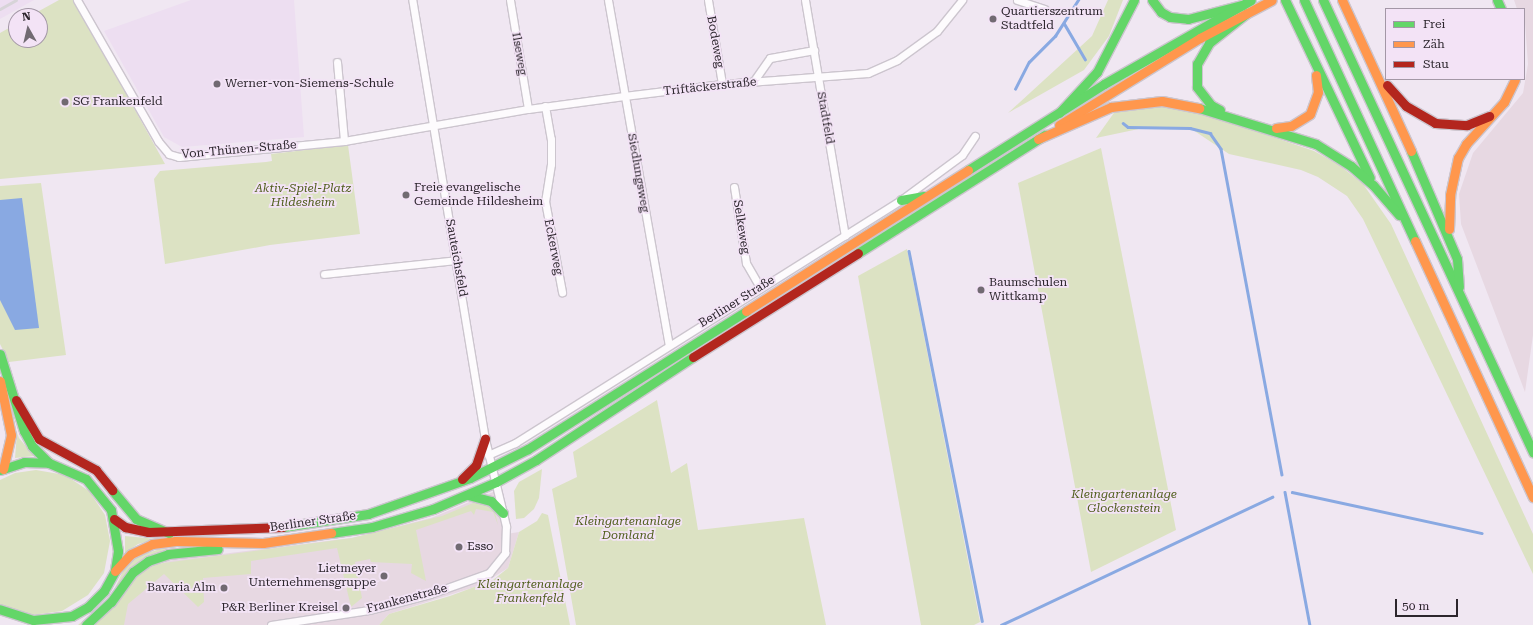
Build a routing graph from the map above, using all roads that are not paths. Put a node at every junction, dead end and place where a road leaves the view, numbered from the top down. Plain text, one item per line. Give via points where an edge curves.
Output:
1 (77, 0) edge
2 (412, 0) edge
3 (510, 0) edge
4 (608, 0) edge
5 (708, 0) edge
6 (805, 0) edge
7 (962, 0) edge
8 (1017, 0) edge
9 (1134, 0) edge
10 (1152, 0) edge
11 (1251, 0) edge
12 (1272, 0) edge
13 (1285, 0) edge
14 (1304, 0) edge
15 (1323, 0) edge
16 (1342, 0) edge
17 (1242, 5) junction
18 (1045, 9) dead end
19 (1247, 13) junction
20 (814, 50) junction
21 (337, 62) dead end
22 (1314, 64) junction
23 (1372, 65) junction
24 (819, 78) junction
25 (1515, 80) edge
26 (752, 82) junction
27 (722, 84) junction
28 (624, 96) junction
29 (545, 106) junction
30 (528, 109) junction
31 (1497, 110) junction
32 (1059, 113) junction
33 (1228, 115) junction
34 (434, 127) junction
35 (1273, 129) junction
36 (975, 136) dead end
37 (1038, 139) junction
38 (344, 141) junction
39 (1373, 185) junction
40 (734, 187) dead end
41 (929, 195) junction
42 (901, 200) junction
43 (1412, 232) junction
44 (1448, 234) junction
45 (845, 236) junction
46 (457, 260) junction
47 (324, 274) dead end
48 (760, 287) junction
49 (562, 292) dead end
50 (1459, 295) junction
51 (669, 345) junction
52 (0, 354) edge
53 (0, 381) edge
54 (16, 400) junction
55 (485, 439) junction
56 (1533, 454) edge
57 (488, 455) junction
58 (49, 463) junction
59 (492, 468) junction
60 (1, 469) edge
61 (496, 482) junction
62 (457, 483) junction
63 (467, 495) junction
64 (1533, 497) edge
65 (503, 513) junction
66 (114, 519) junction
67 (169, 533) junction
68 (263, 543) junction
69 (115, 571) junction
70 (0, 609) edge
71 (72, 616) junction
72 (25, 622) edge
73 (68, 625) edge
74 (86, 625) edge
75 (271, 625) edge

1 - 38 street, Von-Thünen-Straße via 158,141 169,154 179,157
2 - 34 street, Sauteichsfeld
3 - 30 street, Ilseweg
4 - 28 street, Siedlungsweg
5 - 27 street, Bodeweg
6 - 20 street, Stadtfeld
7 - 24 street, Triftäckerstraße via 937,31 898,60 868,74
8 - 18 street
9 - 32 main road via 1115,42 1097,72
10 - 17 main road via 1170,17 1188,19
11 - 17 main road
12 - 19 main road
13 - 22 main road
14 - 43 main road
15 - 50 main road
16 - 23 main road
17 - 32 main road
19 - 33 main road via 1209,43 1197,64 1196,81 1203,97
19 - 37 main road via 1154,66
20 - 24 street, Stadtfeld
20 - 26 street via 770,58
21 - 38 street
22 - 35 main road via 1318,92 1310,114 1291,126
22 - 39 main road
23 - 31 main road via 1406,106 1435,123 1467,125
23 - 44 main road
24 - 26 street, Triftäckerstraße
24 - 45 street, Stadtfeld
25 - 31 main road via 1511,91
26 - 27 street, Triftäckerstraße
27 - 28 street, Triftäckerstraße
28 - 29 street, Triftäckerstraße
28 - 51 street, Siedlungsweg
29 - 30 street, Triftäckerstraße
29 - 49 street, Eckerweg via 551,139 551,164 545,201
30 - 34 street, Triftäckerstraße
31 - 44 main road via 1466,144 1458,158 1450,195
32 - 41 main road, Berliner Straße
33 - 35 main road
33 - 37 main road via 1186,104 1136,102 1111,107
34 - 38 street, Von-Thünen-Straße
34 - 46 street, Sauteichsfeld
35 - 39 main road via 1334,153
36 - 42 street, Berliner Straße via 962,155
37 - 61 main road, Berliner Straße via 610,409 536,460
39 - 43 main road
40 - 48 street, Selkeweg via 746,263
41 - 42 main road
41 - 59 main road, Berliner Straße via 528,449
42 - 45 street, Berliner Straße
43 - 64 main road
44 - 50 main road via 1457,259
45 - 48 street, Berliner Straße
46 - 47 street
46 - 55 street, Sauteichsfeld
48 - 51 street, Berliner Straße
50 - 56 main road
51 - 57 street, Berliner Straße via 502,449
52 - 54 main road
53 - 60 main road via 11,435
54 - 58 main road via 27,438
54 - 67 main road via 28,425 39,439 96,470 136,519
55 - 57 street, Sauteichsfeld
55 - 62 main road via 476,464
57 - 59 street, Sauteichsfeld
58 - 60 main road via 24,462
58 - 66 main road via 68,469 86,479 107,503
59 - 61 street
59 - 62 main road, Berliner Straße
61 - 63 main road, Berliner Straße
61 - 65 street
62 - 67 main road, Berliner Straße via 368,514 316,524 239,531
63 - 65 main road via 491,501
63 - 68 main road, Berliner Straße via 391,523
65 - 75 street, Frankenstraße via 506,526 505,553 489,573 389,606
66 - 67 main road, Berliner Straße via 131,529
66 - 69 main road via 118,551
68 - 69 main road, Berliner Straße via 157,543 131,554
68 - 74 main road via 168,554 148,560 133,572 111,602
69 - 71 main road via 100,597
70 - 72 main road
71 - 72 main road
71 - 73 main road

